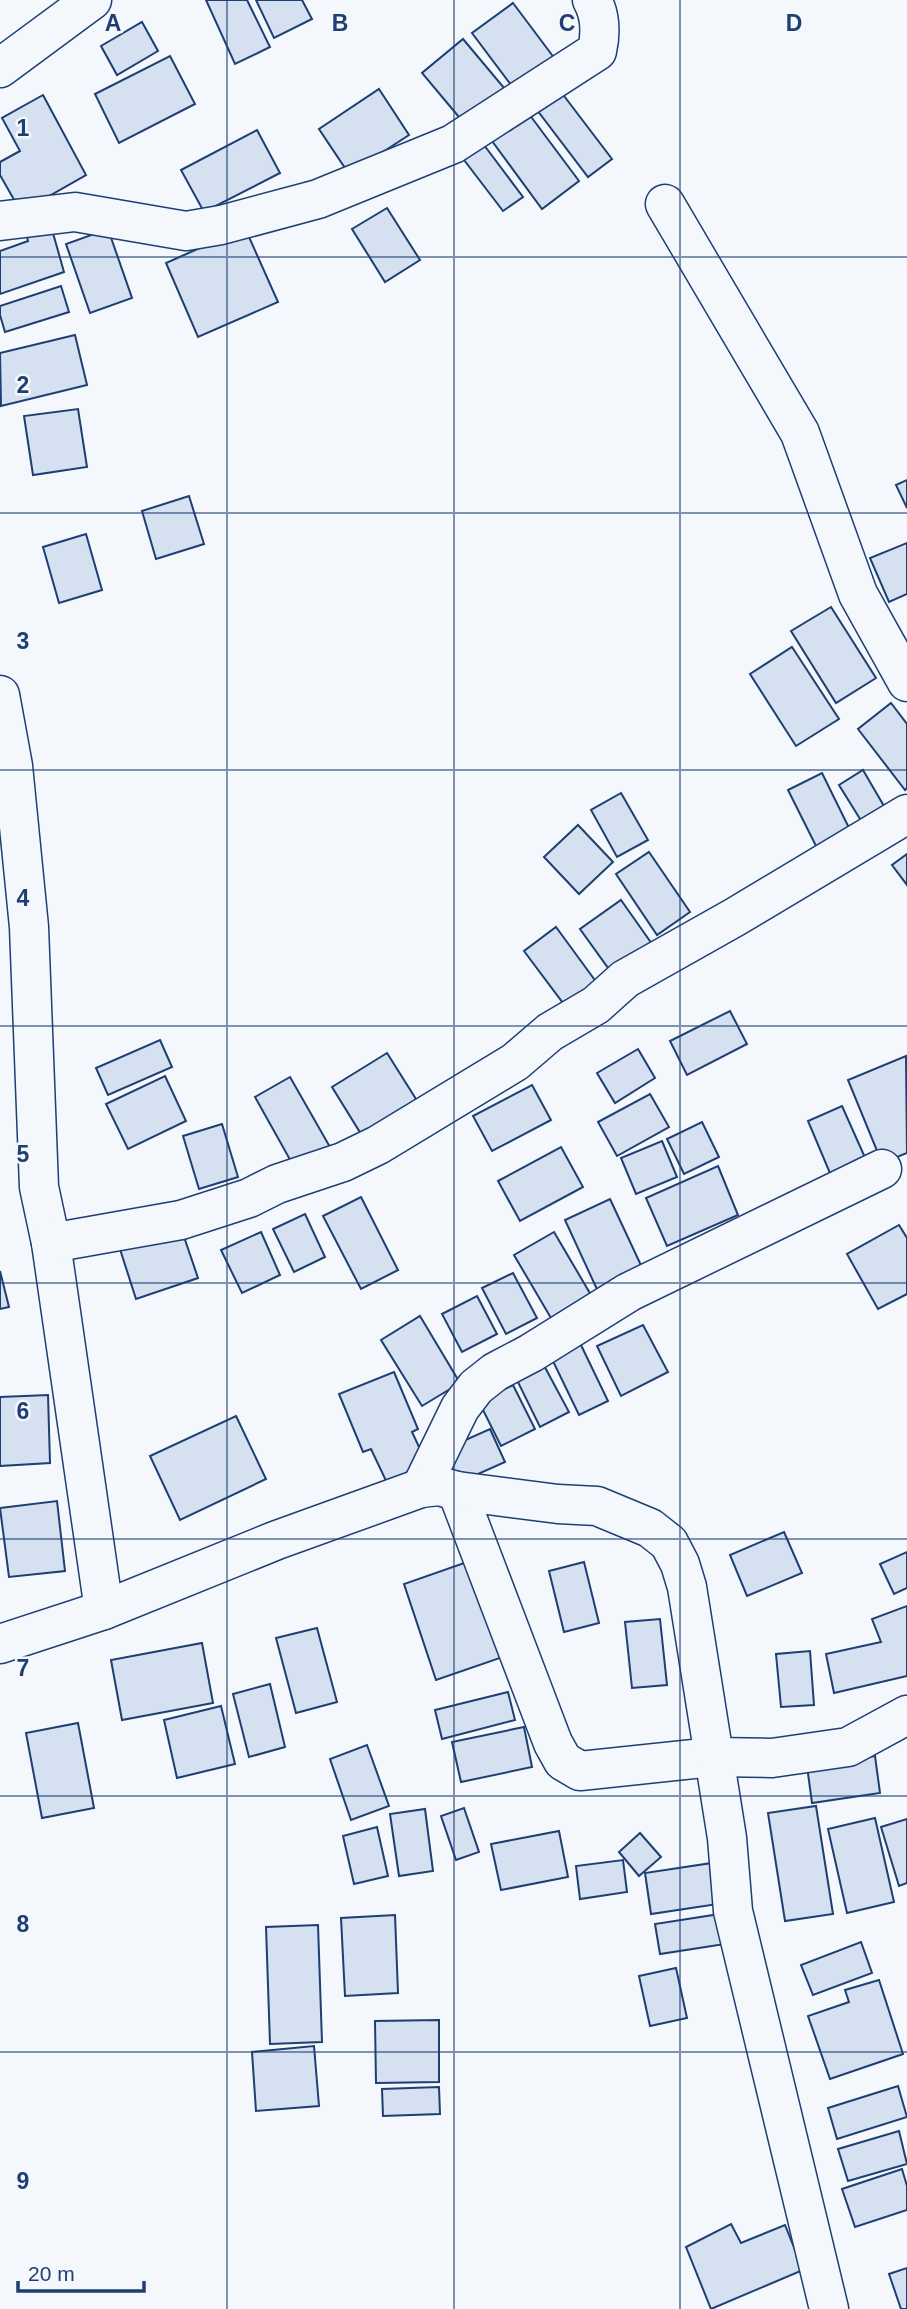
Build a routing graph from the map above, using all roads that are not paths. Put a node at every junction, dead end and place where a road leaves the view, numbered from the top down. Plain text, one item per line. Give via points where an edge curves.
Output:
1 (92, 0) edge
2 (592, 0) edge
3 (0, 68) edge
4 (665, 204) dead end
5 (0, 221) edge
6 (907, 682) edge
7 (0, 695) edge
8 (6, 767) edge
9 (907, 814) edge
10 (882, 1168) dead end
11 (51, 1243) junction
12 (439, 1489) junction
13 (104, 1610) junction
14 (0, 1644) edge
15 (907, 1715) edge
16 (713, 1757) junction
17 (829, 2309) edge

1 - 3 street
2 - 5 street via 598,12 597,51 453,144 318,199 186,231 75,212
4 - 6 street via 800,433 858,594
7 - 8 street
8 - 11 street via 29,927 39,1188
9 - 11 street via 625,979 515,1062 378,1145 249,1198 181,1220
10 - 12 street via 629,1292 495,1372 475,1387 460,1408
11 - 13 street
12 - 13 street via 277,1541
12 - 16 street via 563,1760 580,1771
12 - 16 street via 597,1506 650,1528 668,1543 687,1587
13 - 14 street
15 - 16 street via 848,1747 772,1758
16 - 17 street via 733,1911

